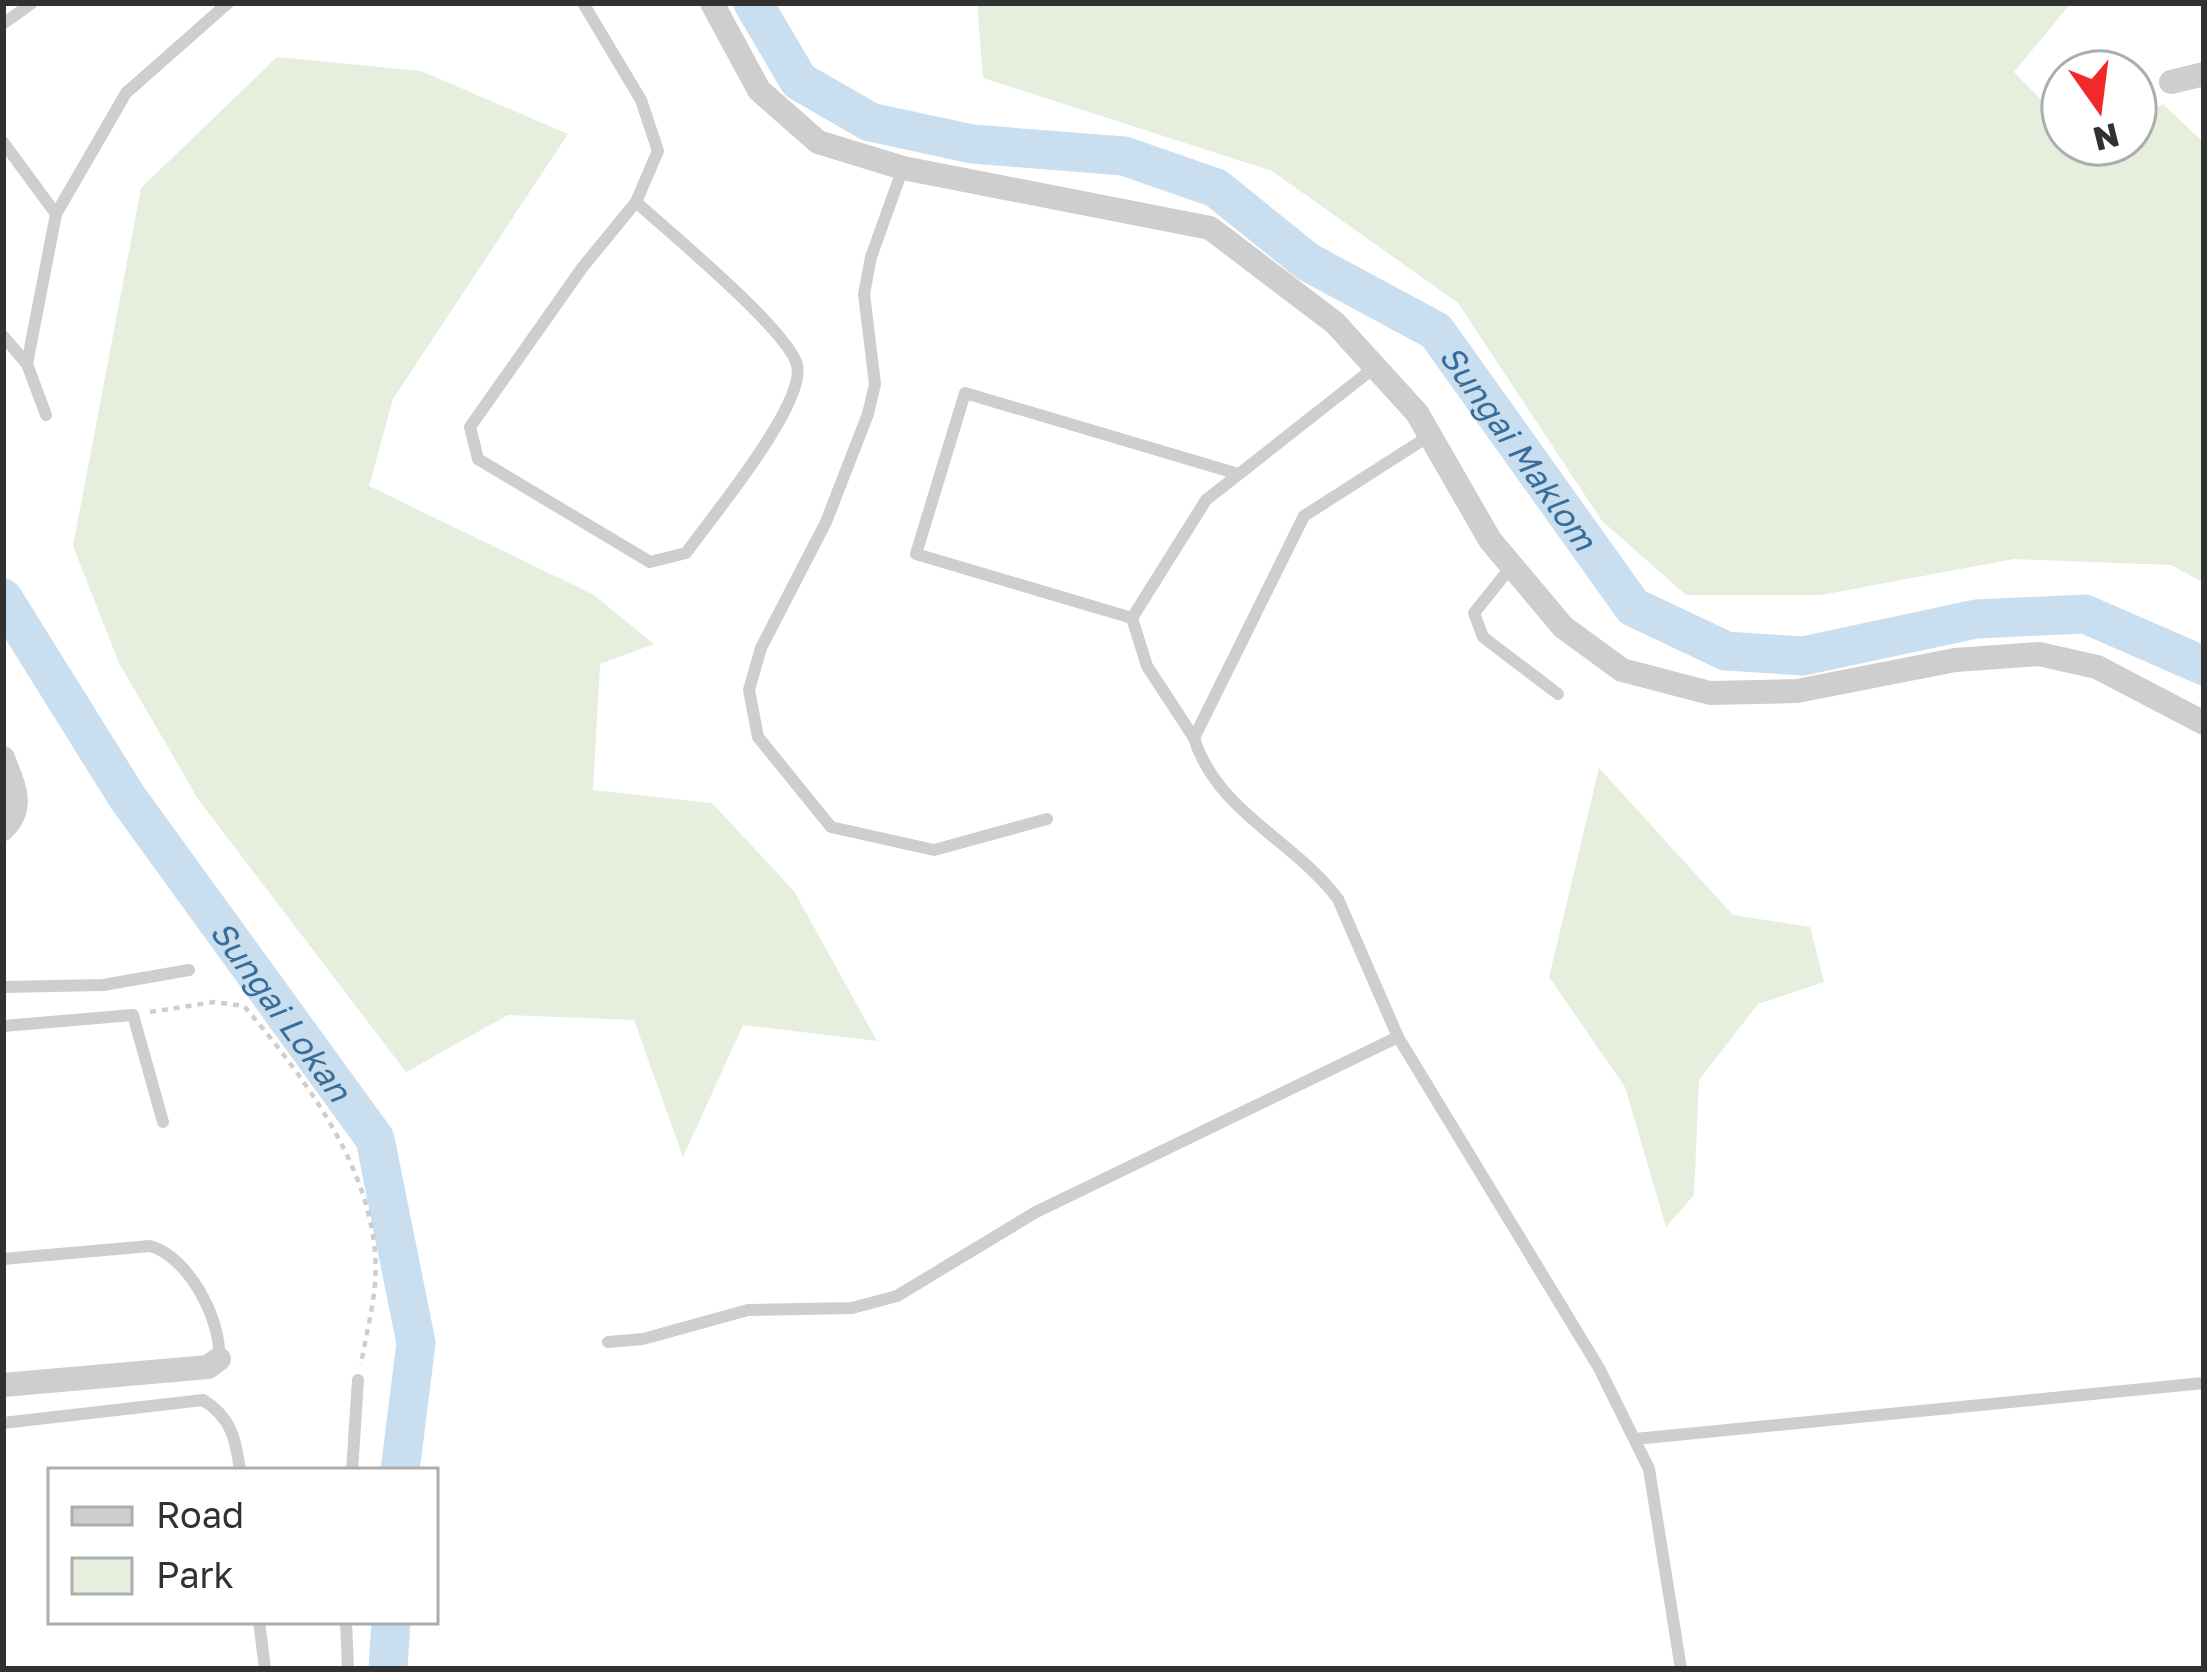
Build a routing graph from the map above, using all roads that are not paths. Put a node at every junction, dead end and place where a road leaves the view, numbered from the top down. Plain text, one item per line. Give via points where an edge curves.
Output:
1 (32, 3) edge
2 (228, 3) edge
3 (583, 3) edge
4 (712, 3) edge
5 (3, 24) edge
6 (2204, 74) edge
7 (2171, 82) dead end
8 (3, 142) edge
9 (903, 168) junction
10 (636, 202) junction
11 (56, 214) junction
12 (3, 336) edge
13 (27, 364) junction
14 (1375, 367) junction
15 (46, 416) dead end
16 (1430, 436) junction
17 (1234, 473) junction
18 (1512, 566) junction
19 (1132, 617) junction
20 (1558, 694) dead end
21 (2204, 723) edge
22 (1194, 739) junction
23 (3, 758) edge
24 (1047, 819) dead end
25 (9, 823) edge
26 (189, 970) dead end
27 (3, 987) edge
28 (3, 1026) edge
29 (1398, 1037) junction
30 (163, 1122) dead end
31 (3, 1259) edge
32 (608, 1342) dead end
33 (219, 1359) joint
34 (358, 1380) road end
35 (2204, 1383) edge
36 (3, 1385) edge
37 (3, 1423) edge
38 (1634, 1439) junction
39 (240, 1468) edge
40 (352, 1468) edge
41 (259, 1624) edge
42 (346, 1624) edge
43 (265, 1669) edge
44 (348, 1669) edge
45 (1681, 1669) edge

1 - 5 lane
2 - 11 lane via 126,93
3 - 10 lane via 641,100 658,151
4 - 9 street via 760,90 818,142
6 - 7 street
8 - 11 lane
9 - 14 street via 1210,228 1335,323
9 - 24 lane via 864,294 875,384 868,414 826,522 761,648 749,690 758,737 831,826 934,850
10 - 10 lane via 780,337 798,366 794,399 686,553 650,562 478,459 470,427
11 - 13 lane
12 - 13 lane
13 - 15 lane
14 - 16 street
14 - 17 lane
16 - 18 street
16 - 22 lane via 1304,516
17 - 19 lane via 1206,500
17 - 19 lane via 965,393 916,554
18 - 20 lane via 1474,613 1483,637
18 - 21 street via 1563,627 1622,670 1710,693 1797,691 1954,660 2039,654 2097,667
19 - 22 lane via 1147,666
22 - 29 lane via 1202,764 1264,834 1338,898
23 - 25 street via 18,799
26 - 27 lane via 104,985
28 - 30 lane via 133,1015
29 - 32 lane via 1036,1212 897,1297 852,1308 748,1310
29 - 38 lane
31 - 33 lane via 169,1251 186,1268
33 - 36 street via 208,1367
34 - 40 lane
35 - 38 lane
37 - 39 lane via 202,1400 224,1412
38 - 45 lane via 1649,1469
41 - 43 lane
42 - 44 lane

